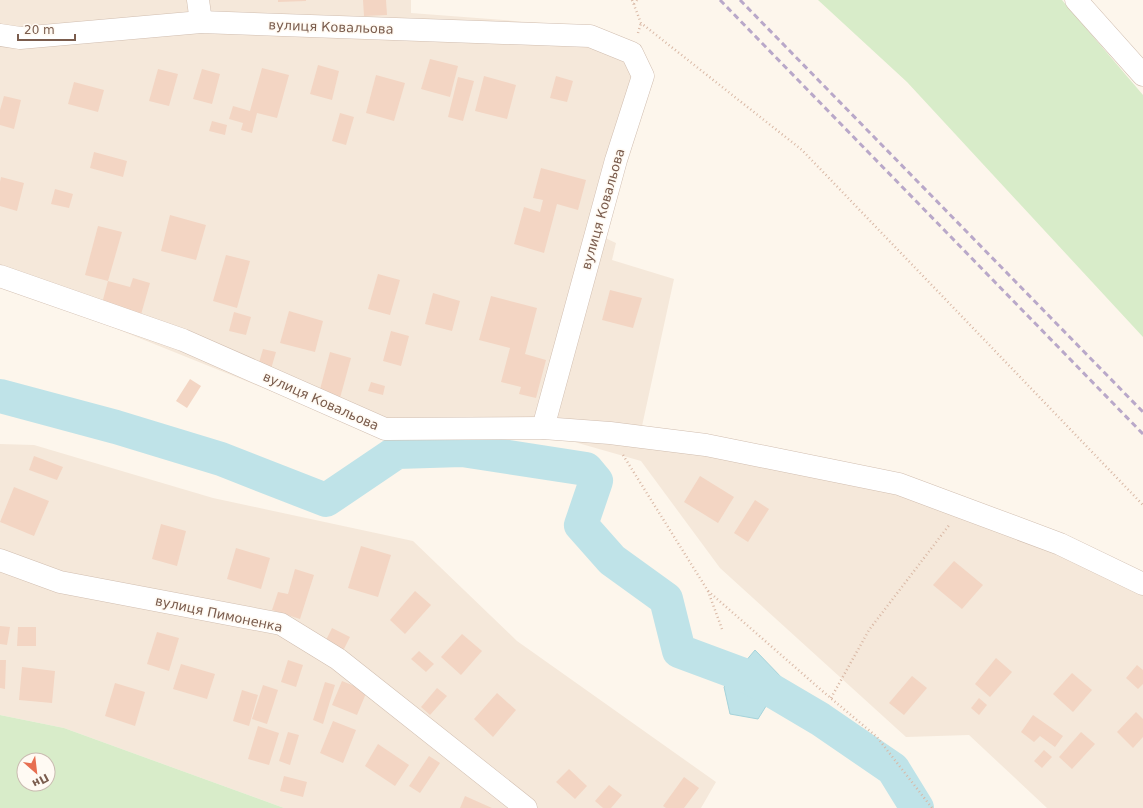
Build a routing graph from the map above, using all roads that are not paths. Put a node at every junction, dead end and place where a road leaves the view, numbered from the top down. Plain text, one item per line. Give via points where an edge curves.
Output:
1 (198, 0) edge
2 (1076, 0) edge
3 (201, 22) junction
4 (0, 35) edge
5 (1143, 75) edge
6 (0, 276) edge
7 (543, 428) junction
8 (0, 560) edge
9 (1143, 584) edge
10 (526, 808) edge

1 - 3 street
2 - 5 street
3 - 4 street, вулиця Ковальова via 20,38
3 - 7 street, вулиця Ковальова via 590,36 632,53 643,76 616,160
6 - 7 street, вулиця Ковальова via 183,340 385,429
7 - 9 street via 706,445 899,484 1060,544
8 - 10 street, вулиця Пимоненка via 60,582 281,624 338,659

